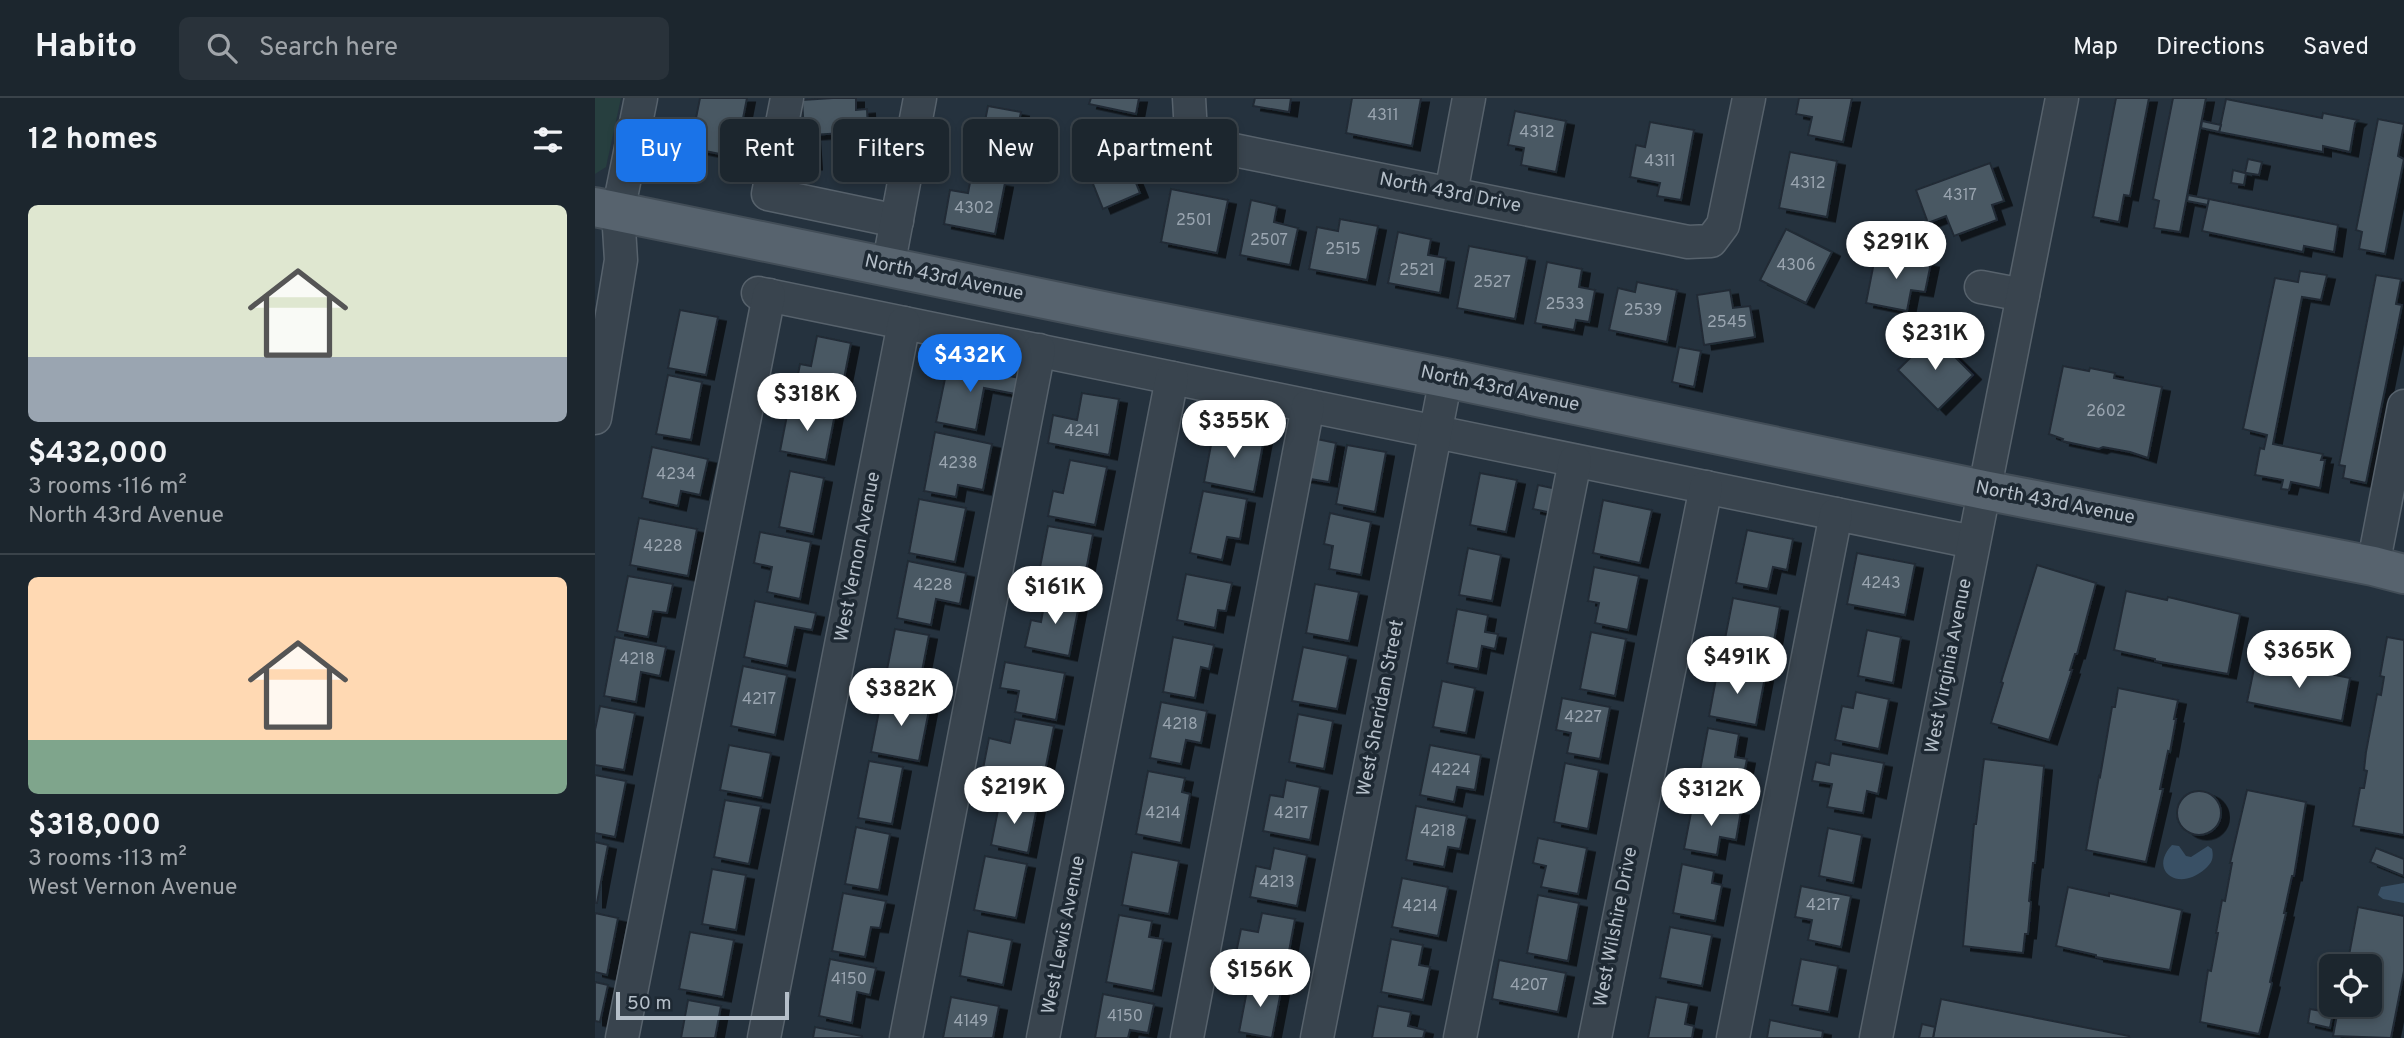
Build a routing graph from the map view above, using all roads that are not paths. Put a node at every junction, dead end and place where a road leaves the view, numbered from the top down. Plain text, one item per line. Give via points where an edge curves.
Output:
1 (641, 98) edge
2 (787, 98) edge
3 (920, 98) edge
4 (1189, 98) edge
5 (1469, 98) edge
6 (1749, 98) edge
7 (2062, 98) edge
8 (1451, 193) junction
9 (607, 210) edge
10 (897, 221) junction
11 (888, 267) junction
12 (1981, 287) dead end
13 (2023, 295) junction
14 (904, 323) junction
15 (1039, 351) junction
16 (1172, 378) junction
17 (1446, 378) junction
18 (1308, 406) junction
19 (2404, 406) edge
20 (595, 418) edge
21 (1434, 431) junction
22 (1575, 460) junction
23 (1706, 487) junction
24 (1984, 490) junction
25 (1836, 514) junction
26 (1973, 542) junction
27 (2389, 570) edge
28 (622, 1038) edge
29 (764, 1038) edge
30 (907, 1038) edge
31 (1043, 1038) edge
32 (1187, 1038) edge
33 (1317, 1038) edge
34 (1460, 1038) edge
35 (1595, 1038) edge
36 (1733, 1038) edge
37 (1876, 1038) edge

1 - 9 street
2 - 10 street via 768,194
3 - 10 street
4 - 8 street, North 43rd Drive via 1191,133 1219,147
5 - 8 street
6 - 8 street, North 43rd Drive via 1723,225 1711,241 1688,242
7 - 13 street, West Virginia Avenue
9 - 11 main road, North 43rd Avenue
9 - 20 street via 621,260
10 - 11 street
11 - 17 main road, North 43rd Avenue
12 - 13 street
13 - 24 street, West Virginia Avenue
14 - 15 street
14 - 28 street via 763,294
14 - 29 street, West Vernon Avenue
15 - 16 street
15 - 30 street
16 - 18 street
16 - 31 street, West Lewis Avenue
17 - 21 street, West Sheridan Street
17 - 24 main road, North 43rd Avenue
18 - 21 street
18 - 32 street
19 - 27 street
21 - 22 street
21 - 33 street, West Sheridan Street
22 - 23 street
22 - 34 street
23 - 25 street
23 - 35 street, West Wilshire Drive
24 - 26 street, West Virginia Avenue
24 - 27 main road, North 43rd Avenue
25 - 26 street
25 - 36 street
26 - 37 street, West Virginia Avenue

